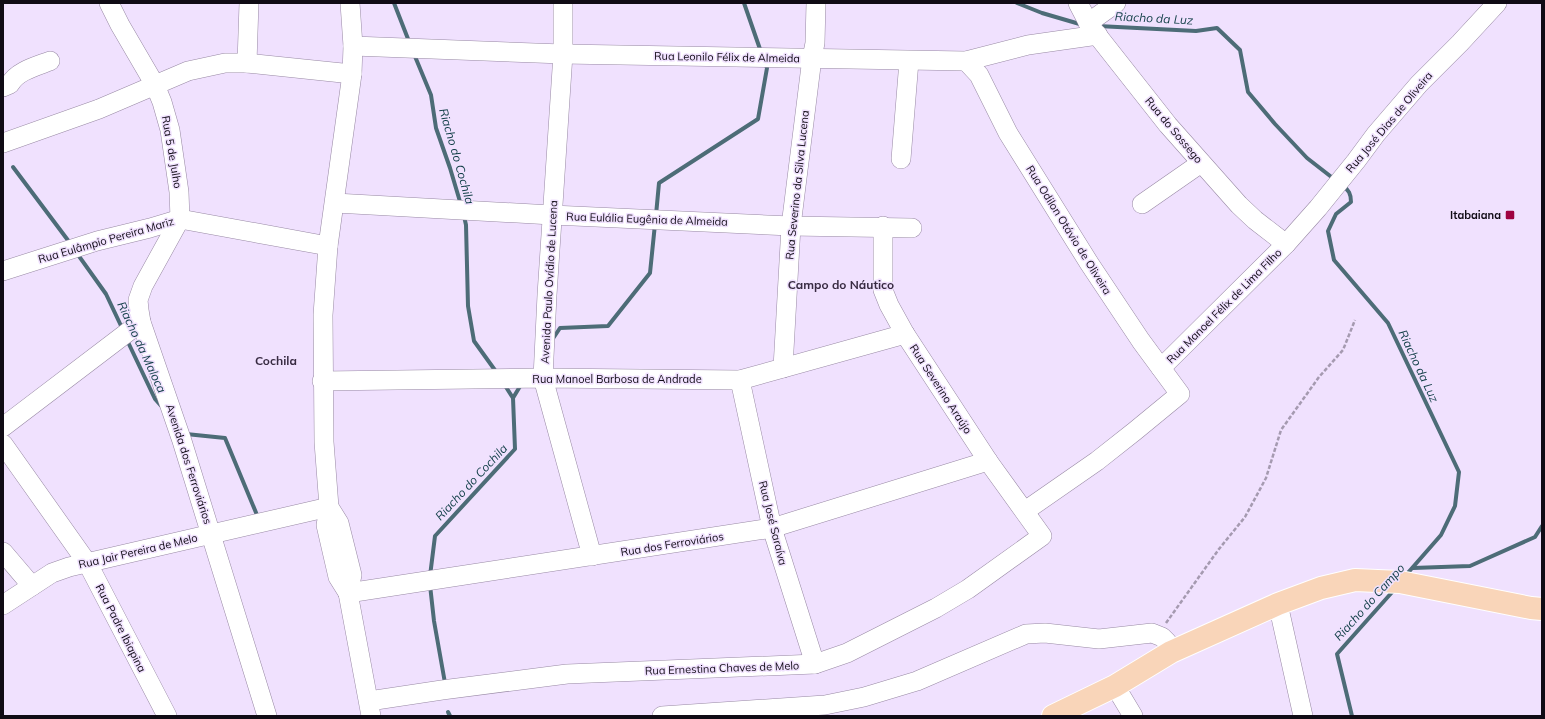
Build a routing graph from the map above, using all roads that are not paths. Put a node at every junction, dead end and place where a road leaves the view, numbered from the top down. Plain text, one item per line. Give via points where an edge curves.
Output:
1 (109, 3) edge
2 (249, 3) edge
3 (350, 3) edge
4 (563, 3) edge
5 (816, 3) edge
6 (1078, 3) edge
7 (1116, 3) edge
8 (1497, 3) edge
9 (1093, 29) junction
10 (353, 46) junction
11 (563, 54) junction
12 (812, 58) junction
13 (50, 60) dead end
14 (909, 61) junction
15 (966, 61) junction
16 (247, 63) junction
17 (352, 74) junction
18 (155, 85) junction
19 (3, 87) edge
20 (3, 143) edge
21 (902, 159) dead end
22 (1201, 163) junction
23 (335, 203) junction
24 (1142, 204) dead end
25 (552, 215) junction
26 (180, 219) junction
27 (791, 226) junction
28 (883, 226) junction
29 (912, 228) dead end
30 (1286, 244) junction
31 (328, 246) junction
32 (3, 271) edge
33 (141, 322) junction
34 (905, 334) junction
35 (783, 368) junction
36 (1162, 368) junction
37 (543, 378) junction
38 (740, 380) junction
39 (322, 381) junction
40 (3, 427) edge
41 (3, 444) edge
42 (988, 461) junction
43 (329, 507) junction
44 (1025, 511) junction
45 (772, 528) junction
46 (211, 534) junction
47 (1042, 536) joint
48 (3, 552) edge
49 (592, 556) junction
50 (88, 564) junction
51 (32, 586) junction
52 (348, 593) junction
53 (1278, 604) junction
54 (3, 605) edge
55 (1542, 609) edge
56 (1171, 652) junction
57 (815, 664) junction
58 (1114, 686) junction
59 (370, 709) edge
60 (827, 711) edge
61 (167, 716) edge
62 (267, 716) edge
63 (662, 716) edge
64 (1053, 716) edge
65 (1133, 716) edge
66 (1303, 716) edge

1 - 18 street, Rua 5 de Julho
2 - 16 street
3 - 10 street
4 - 11 street, Avenida Paulo Ovídio de Lucena
5 - 12 street, Rua Severino da Silva Lucena
6 - 9 street, Rua do Sossego
7 - 9 street
8 - 30 street, Rua José Dias de Oliveira via 1419,84
9 - 15 street, Rua Leonilo Félix de Almeida
9 - 22 street, Rua do Sossego
10 - 11 street, Rua Leonilo Félix de Almeida
10 - 17 street
11 - 12 street, Rua Leonilo Félix de Almeida
11 - 25 street, Avenida Paulo Ovídio de Lucena
12 - 14 street, Rua Leonilo Félix de Almeida
12 - 27 street, Rua Severino da Silva Lucena
13 - 19 street via 19,75
14 - 15 street, Rua Leonilo Félix de Almeida
14 - 21 street
15 - 36 street, Rua Odilon Otávio de Oliveira via 979,76 1008,133 1089,263
16 - 17 street
16 - 18 street via 225,63 188,71
17 - 23 street
18 - 20 street via 99,109
18 - 26 street, Rua 5 de Julho via 170,130 179,192
22 - 24 street
22 - 30 street, Rua do Sossego via 1239,205
23 - 25 street, Rua Eulália Eugênia de Almeida
23 - 31 street
25 - 27 street, Rua Eulália Eugênia de Almeida
25 - 37 street, Avenida Paulo Ovídio de Lucena
26 - 31 street, Rua Eulâmpio Pereira Mariz
26 - 32 street, Rua Eulâmpio Pereira Mariz via 97,241
26 - 33 street, Avenida dos Ferroviários via 143,286 138,300
27 - 28 street, Rua Eulália Eugênia de Almeida
27 - 35 street, Rua Severino da Silva Lucena
28 - 29 street, Rua Eulália Eugênia de Almeida
28 - 34 street, Rua Severino Araújo via 883,290
30 - 36 street, Rua Manoel Félix de Lima Filho
31 - 39 street
33 - 40 street
33 - 46 street, Avenida dos Ferroviários
34 - 35 street, Rua Manoel Barbosa de Andrade
34 - 42 street, Rua Severino Araújo
35 - 38 street, Rua Manoel Barbosa de Andrade
36 - 44 street, Rua Odilon Otávio de Oliveira via 1180,394 1097,460
37 - 38 street, Rua Manoel Barbosa de Andrade
37 - 39 street, Rua Manoel Barbosa de Andrade
37 - 49 street, Avenida Paulo Ovídio de Lucena
38 - 45 street, Rua José Saraíva
39 - 43 street
41 - 50 street, Rua Padre Ibiapina
42 - 44 street, Rua Severino Araújo
42 - 45 street, Rua dos Ferroviários
43 - 46 street, Rua Jair Pereira de Melo
43 - 52 street via 326,525 338,578
44 - 47 street, Rua Severino Araújo
45 - 49 street, Rua dos Ferroviários
45 - 57 street, Rua José Saraíva
46 - 50 street, Rua Jair Pereira de Melo
46 - 62 street, Avenida dos Ferroviários
47 - 57 street, Rua Ernestina Chaves de Melo via 968,589 936,608 847,653
48 - 51 street
49 - 52 street, Rua dos Ferroviários
50 - 51 street, Rua Jair Pereira de Melo via 52,573
50 - 61 street, Rua Padre Ibiapina
51 - 54 street, Rua Jair Pereira de Melo
52 - 59 street
53 - 55 main road via 1321,588 1355,580 1400,582
53 - 56 main road
53 - 66 street
56 - 58 main road
56 - 60 street via 1167,642 1158,635 1145,633 1099,639 1045,633 1026,634 917,681
57 - 59 street, Rua Ernestina Chaves de Melo via 568,674 442,690
58 - 64 main road
58 - 65 street
60 - 63 street

